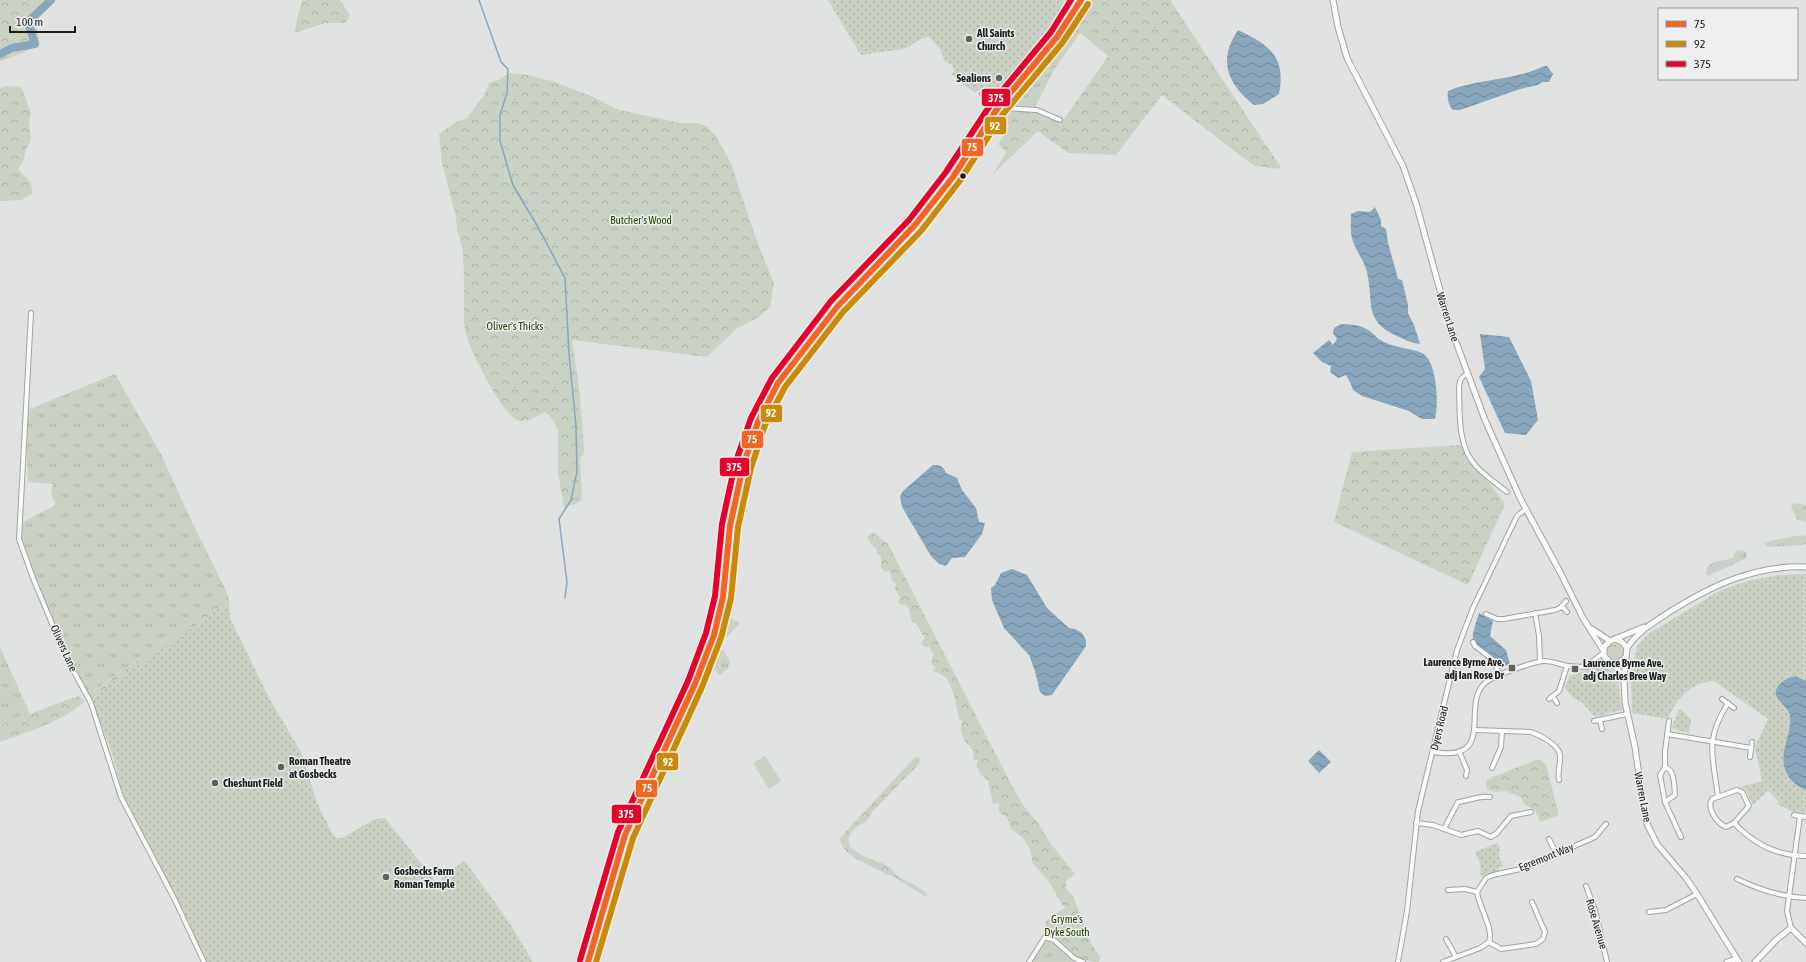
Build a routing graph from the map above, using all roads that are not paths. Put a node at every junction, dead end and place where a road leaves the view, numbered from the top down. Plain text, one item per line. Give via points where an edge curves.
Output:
1 (1081, 0) edge
2 (1333, 0) edge
3 (982, 94) dead end
4 (998, 107) junction
5 (1060, 120) dead end
6 (31, 312) dead end
7 (1467, 374) junction
8 (1507, 492) dead end
9 (1526, 509) junction
10 (1806, 567) edge
11 (1566, 602) dead end
12 (1562, 606) junction
13 (1567, 612) dead end
14 (1535, 613) junction
15 (1486, 614) dead end
16 (1587, 625) junction
17 (1647, 626) junction
18 (1612, 640) junction
19 (1472, 642) dead end
20 (1627, 648) junction
21 (1603, 652) junction
22 (1626, 657) junction
23 (1540, 661) junction
24 (1612, 663) junction
25 (1567, 666) junction
26 (1588, 666) junction
27 (1500, 675) junction
28 (1624, 678) junction
29 (1722, 699) dead end
30 (1557, 703) dead end
31 (1728, 703) junction
32 (1734, 708) dead end
33 (1627, 714) junction
34 (1594, 720) dead end
35 (1600, 720) junction
36 (1669, 721) dead end
37 (1602, 729) dead end
38 (1475, 730) junction
39 (1502, 731) junction
40 (1667, 734) junction
41 (1712, 741) junction
42 (1752, 742) dead end
43 (1751, 748) junction
44 (1459, 751) junction
45 (1433, 752) junction
46 (1750, 757) dead end
47 (1665, 767) junction
48 (1492, 768) dead end
49 (1466, 776) dead end
50 (1559, 780) dead end
51 (1718, 796) junction
52 (1490, 797) dead end
53 (1665, 802) junction
54 (1531, 812) dead end
55 (1794, 815) dead end
56 (1800, 816) junction
57 (1806, 816) edge
58 (1416, 823) junction
59 (1734, 823) junction
60 (1606, 824) dead end
61 (1597, 826) dead end
62 (1444, 829) junction
63 (1602, 830) junction
64 (1681, 837) dead end
65 (1549, 839) dead end
66 (1556, 853) junction
67 (1795, 856) junction
68 (1806, 856) edge
69 (1736, 879) dead end
70 (1586, 886) dead end
71 (1448, 890) dead end
72 (1477, 892) junction
73 (1697, 894) junction
74 (1789, 897) junction
75 (1806, 898) edge
76 (1532, 902) dead end
77 (1649, 912) dead end
78 (1791, 928) junction
79 (1446, 939) dead end
80 (1489, 942) junction
81 (1806, 943) edge
82 (1456, 956) junction
83 (1737, 961) edge
84 (204, 962) edge
85 (588, 962) edge
86 (1029, 962) edge
87 (1083, 962) edge
88 (1398, 962) edge
89 (1443, 962) edge
90 (1607, 962) edge
91 (1727, 962) edge
92 (1756, 962) edge

1 - 4 main road via 1057,37
2 - 7 street, Warren Lane via 1347,58 1403,166 1416,203 1449,323
3 - 4 street
4 - 5 street via 1037,110
4 - 85 main road via 953,176 915,225 837,307 778,383 758,422 743,466 730,526 723,597 714,635 695,684 625,835
6 - 84 street, Olivers Lane via 20,539 56,633 91,703 121,797
7 - 8 street via 1460,380 1459,386 1464,444 1476,467
7 - 9 street, Warren Lane via 1498,450
9 - 16 street, Warren Lane
9 - 45 street, Dyers Road via 1517,516 1464,629
10 - 17 street via 1776,568 1735,578 1695,597
11 - 12 street
12 - 13 street
12 - 14 street via 1555,610
14 - 15 street via 1504,619
14 - 23 street
16 - 18 street, Warren Lane
16 - 21 street, Warren Lane
17 - 18 street
17 - 20 street
18 - 20 street, Warren Lane via 1622,642
18 - 21 street via 1605,645
19 - 27 street via 1492,659
20 - 22 street, Warren Lane
21 - 24 street, Warren Lane via 1605,658
21 - 26 street
22 - 24 street via 1619,663
22 - 28 street, Warren Lane
23 - 25 street
23 - 27 street
24 - 26 street
24 - 28 street, Warren Lane
25 - 26 street
25 - 30 street via 1560,688 1551,698
27 - 38 street via 1486,682 1478,692
28 - 33 street, Warren Lane
29 - 31 street
31 - 32 street
31 - 41 street
33 - 35 street
33 - 73 street, Warren Lane via 1648,826 1657,844
34 - 35 street
35 - 37 street
36 - 40 street
38 - 39 street
38 - 44 street via 1471,741
39 - 48 street via 1501,747
39 - 50 street via 1531,732 1555,745 1560,755
40 - 41 street
40 - 47 street
41 - 43 street
41 - 51 street via 1713,773
42 - 43 street
43 - 46 street
44 - 45 street
44 - 49 street via 1467,770
45 - 58 street, Dyers Road
47 - 53 street via 1660,775
47 - 53 street via 1672,772 1675,795
51 - 59 street via 1709,803 1710,809 1720,824 1726,827
51 - 59 street via 1740,790 1748,802 1749,806
52 - 62 street via 1480,796 1458,802
53 - 64 street
54 - 62 street via 1511,816 1494,836 1478,831 1461,835
55 - 56 street
56 - 57 street
56 - 67 street
58 - 62 street
58 - 88 street, Dyers Road via 1408,904
59 - 67 street via 1753,841 1780,853
60 - 63 street, Egremont Way
61 - 63 street
63 - 66 street, Egremont Way via 1595,837
65 - 66 street
66 - 72 street, Egremont Way via 1525,868 1486,878
67 - 68 street
67 - 74 street
69 - 74 street via 1765,891
70 - 90 street, Rose Avenue via 1595,910
71 - 72 street via 1465,889
72 - 80 street via 1491,933
73 - 77 street via 1666,910
73 - 83 street, Warren Lane via 1734,952
74 - 75 street
74 - 78 street via 1787,911
76 - 80 street via 1545,932 1543,940 1536,944 1501,949
78 - 81 street
78 - 92 street
79 - 82 street
80 - 82 street via 1480,948
82 - 89 street
83 - 91 street
86 - 87 street via 1045,937 1049,937 1074,958

